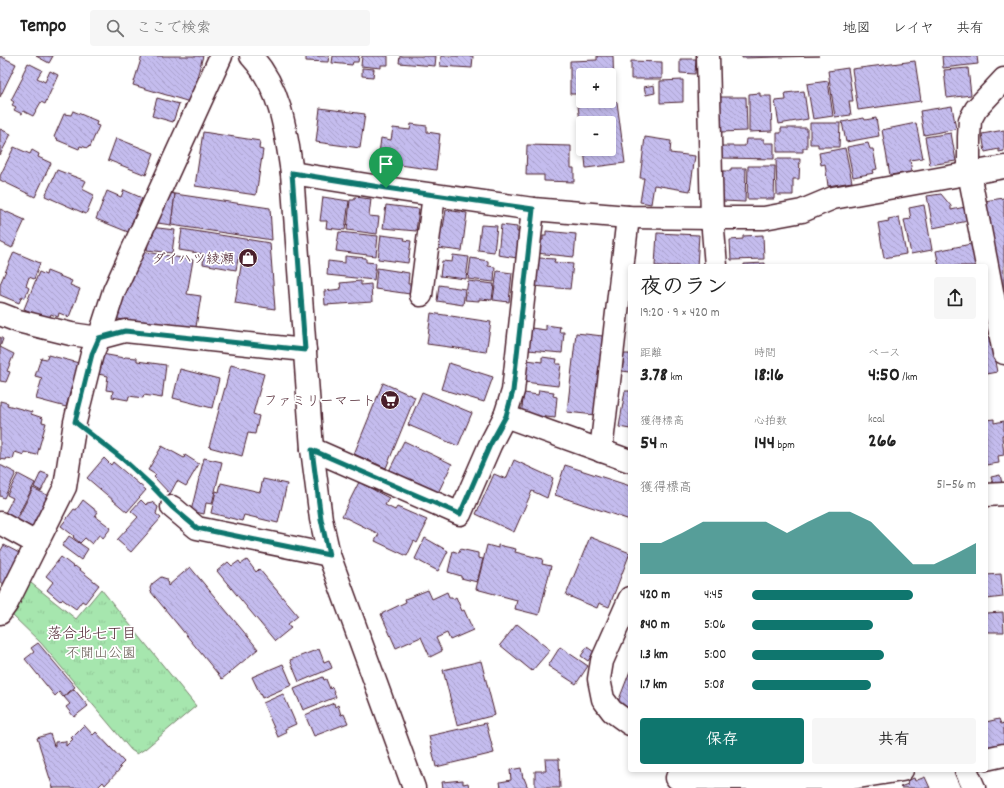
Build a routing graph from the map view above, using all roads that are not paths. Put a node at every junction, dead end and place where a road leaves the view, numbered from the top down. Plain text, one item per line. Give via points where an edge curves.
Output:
1 (221, 56) edge
2 (251, 56) edge
3 (708, 56) edge
4 (1004, 79) edge
5 (1004, 167) edge
6 (292, 173) junction
7 (969, 173) junction
8 (434, 195) junction
9 (533, 209) junction
10 (628, 217) junction
11 (712, 218) junction
12 (716, 264) edge
13 (987, 264) edge
14 (988, 271) edge
15 (421, 295) dead end
16 (0, 314) edge
17 (99, 338) junction
18 (305, 350) junction
19 (1004, 353) edge
20 (506, 416) junction
21 (312, 450) junction
22 (601, 451) junction
23 (628, 460) edge
24 (1004, 494) edge
25 (988, 495) edge
26 (172, 507) road end
27 (0, 523) edge
28 (36, 543) junction
29 (329, 555) junction
30 (628, 602) edge
31 (0, 614) edge
32 (628, 723) edge
33 (1004, 756) edge
34 (988, 759) edge
35 (887, 772) edge
36 (967, 772) edge
37 (676, 779) edge
38 (853, 783) edge
39 (414, 788) edge
40 (974, 788) edge

1 - 17 street via 114,290
2 - 6 street via 275,92 286,132
3 - 11 street
4 - 7 street via 976,109 970,120
5 - 7 street
6 - 8 street
6 - 18 street
7 - 11 street via 833,198 802,211 764,218
7 - 13 street
8 - 9 street
8 - 15 street
9 - 10 street
9 - 20 street via 513,391
10 - 11 street
10 - 22 street
11 - 12 street
14 - 19 street
16 - 17 street via 71,334
17 - 18 street via 125,331
17 - 28 street via 92,354 75,422 66,487
18 - 21 street
20 - 21 street via 490,445 460,514
20 - 22 street
21 - 29 street via 321,519
22 - 23 street
24 - 25 street
26 - 29 street via 197,528
27 - 28 street
28 - 31 street
29 - 39 street
30 - 32 street via 602,661 599,680 603,698 612,711
33 - 34 street
35 - 38 street
36 - 40 street
37 - 38 street

